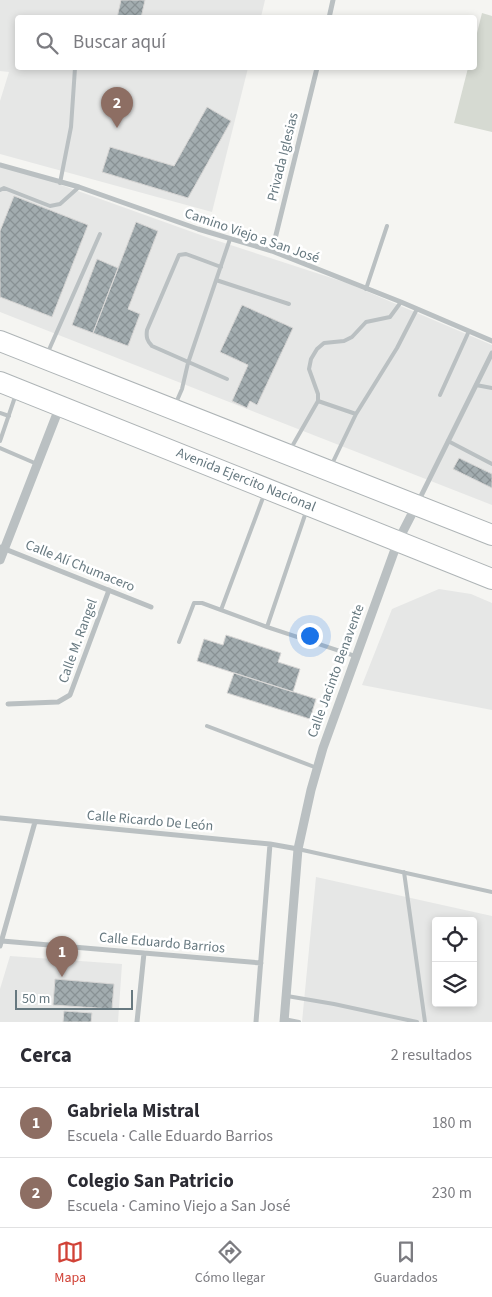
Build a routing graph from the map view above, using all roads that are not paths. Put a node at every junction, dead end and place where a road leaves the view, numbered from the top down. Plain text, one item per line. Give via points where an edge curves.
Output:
1 (333, 0) edge
2 (330, 15) edge
3 (76, 70) edge
4 (316, 70) edge
5 (0, 164) edge
6 (60, 183) junction
7 (79, 188) junction
8 (0, 190) edge
9 (387, 226) dead end
10 (100, 234) dead end
11 (230, 239) junction
12 (272, 251) junction
13 (221, 267) junction
14 (216, 280) junction
15 (366, 289) junction
16 (401, 302) junction
17 (289, 304) dead end
18 (417, 309) junction
19 (469, 331) junction
20 (0, 341) edge
21 (492, 341) edge
22 (492, 353) edge
23 (45, 359) junction
24 (188, 363) junction
25 (227, 379) dead end
26 (476, 384) junction
27 (9, 386) edge
28 (492, 388) edge
29 (440, 395) dead end
30 (318, 401) junction
31 (60, 406) junction
32 (173, 409) junction
33 (0, 412) edge
34 (356, 414) junction
35 (9, 416) junction
36 (0, 441) edge
37 (448, 441) junction
38 (0, 448) edge
39 (288, 454) junction
40 (37, 464) junction
41 (492, 464) edge
42 (329, 470) junction
43 (266, 488) junction
44 (417, 504) junction
45 (309, 505) junction
46 (492, 535) edge
47 (398, 541) junction
48 (2, 548) edge
49 (0, 560) edge
50 (492, 578) edge
51 (109, 590) junction
52 (151, 606) dead end
53 (221, 610) junction
54 (267, 627) junction
55 (179, 642) dead end
56 (355, 656) junction
57 (8, 704) dead end
58 (207, 726) dead end
59 (317, 768) junction
60 (0, 818) edge
61 (35, 822) junction
62 (270, 844) junction
63 (298, 849) junction
64 (404, 872) junction
65 (492, 892) edge
66 (1, 944) edge
67 (144, 953) junction
68 (261, 963) junction
69 (286, 996) junction
70 (284, 1021) edge
71 (137, 1022) edge
72 (256, 1022) edge
73 (299, 1022) edge
74 (417, 1022) edge
75 (425, 1022) edge

1 - 2 street
3 - 6 lane via 71,127
4 - 12 street, Privada Iglesias
5 - 6 street, Camino Viejo a San José
6 - 7 street, Camino Viejo a San José
7 - 8 lane via 60,204 50,206 4,188
7 - 11 street, Camino Viejo a San José
9 - 15 lane
10 - 23 lane
11 - 12 street, Camino Viejo a San José
11 - 13 lane
12 - 15 street, Camino Viejo a San José
13 - 14 lane
13 - 24 lane via 186,254 179,255 147,330 149,343
14 - 17 lane
14 - 24 lane
15 - 16 street, Camino Viejo a San José
16 - 18 street, Camino Viejo a San José
16 - 30 lane via 390,318 366,322 352,337 324,343 317,349 309,369
18 - 19 street, Camino Viejo a San José
18 - 34 lane
19 - 21 street, Camino Viejo a San José
19 - 29 lane
20 - 23 main road
22 - 26 street, Calle Jacinto Benavente
23 - 32 main road
24 - 25 lane
24 - 32 lane via 182,390
26 - 28 lane
26 - 37 street, Calle Jacinto Benavente
27 - 31 main road, Avenida Ejercito Nacional
27 - 35 lane
30 - 34 lane
30 - 39 lane
31 - 40 street
31 - 43 main road, Avenida Ejercito Nacional
32 - 39 main road
33 - 35 lane
34 - 42 lane
35 - 36 lane
37 - 41 lane
37 - 44 street, Calle Jacinto Benavente
38 - 40 lane
39 - 42 main road
40 - 48 street
42 - 44 main road
43 - 45 main road, Avenida Ejercito Nacional
43 - 53 lane
44 - 46 main road
44 - 47 street, Calle Jacinto Benavente
45 - 47 main road, Avenida Ejercito Nacional
45 - 54 lane
47 - 50 main road, Avenida Ejercito Nacional
47 - 56 street, Calle Jacinto Benavente
48 - 49 street
48 - 51 street, Calle Alí Chumacero
51 - 52 street, Calle Alí Chumacero
51 - 57 street, Calle M. Rangel via 70,695 58,702
53 - 54 lane
53 - 55 lane via 194,603
54 - 56 lane
56 - 59 street, Calle Jacinto Benavente
58 - 59 lane
59 - 63 street, Calle Jacinto Benavente
60 - 61 street, Calle Ricardo De León
61 - 62 street, Calle Ricardo De León
61 - 66 street
62 - 63 street, Calle Ricardo De León
62 - 68 street
63 - 64 lane
63 - 69 street, Calle Jacinto Benavente
64 - 65 lane
64 - 75 lane
66 - 67 street, Calle Eduardo Barrios
67 - 68 street, Calle Eduardo Barrios
67 - 71 street
68 - 72 street
69 - 70 street, Calle Jacinto Benavente
69 - 74 lane
70 - 73 lane

